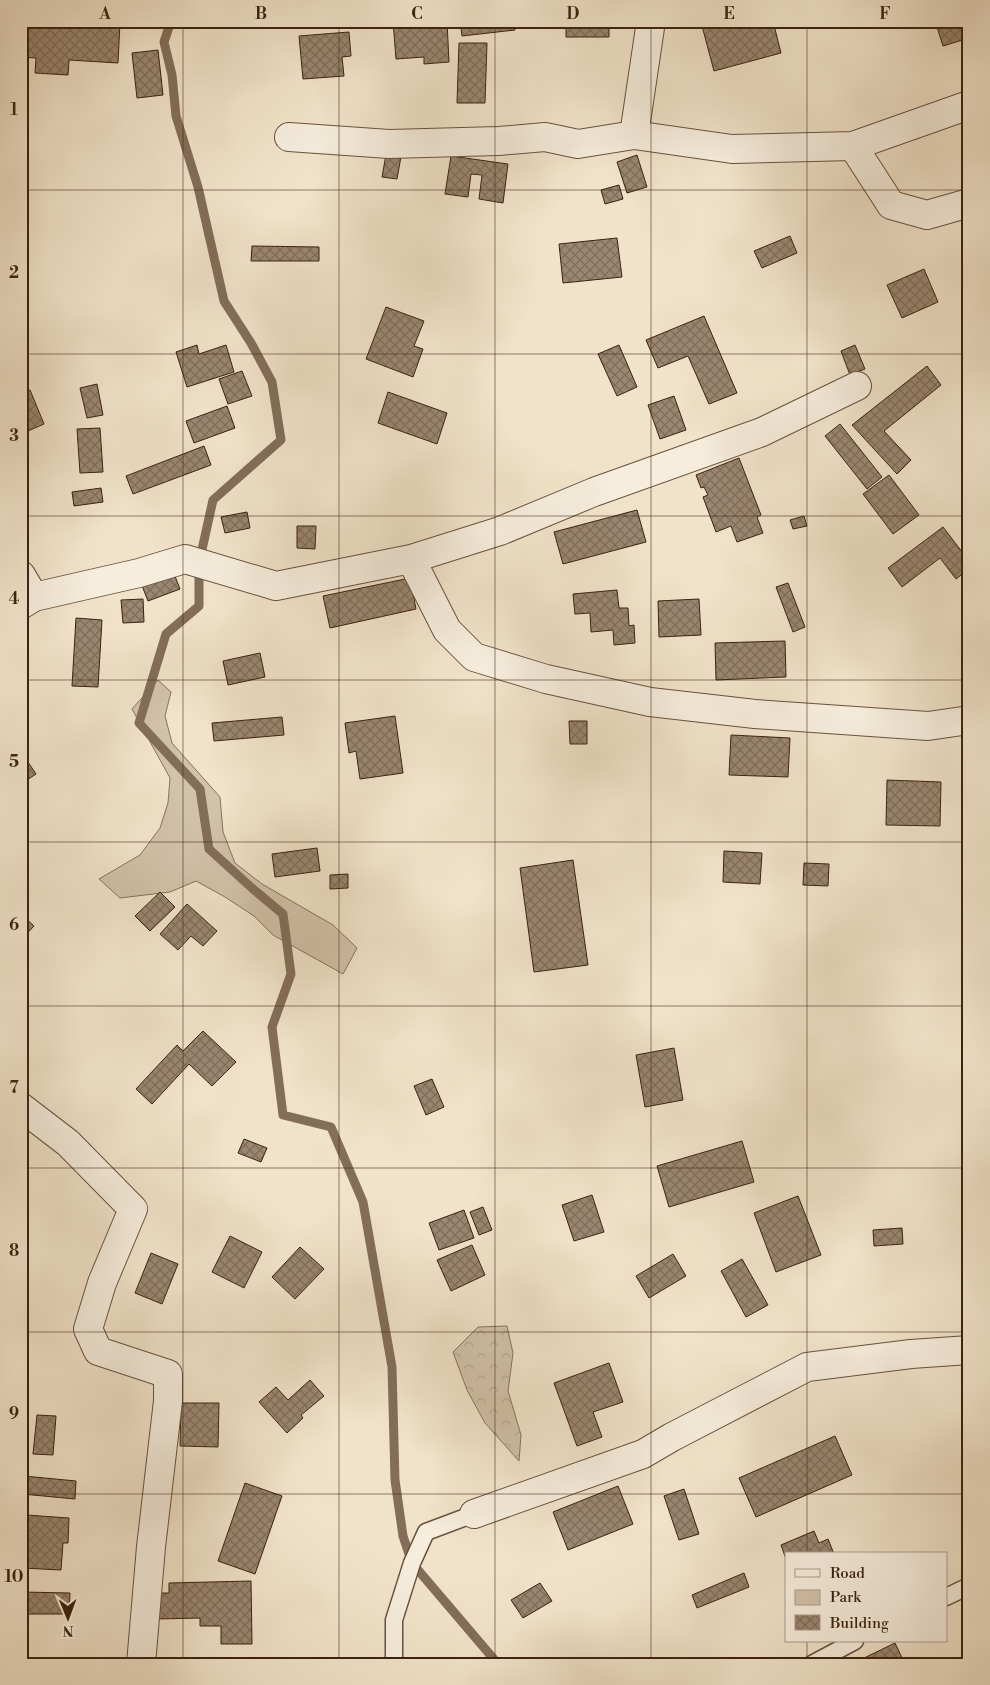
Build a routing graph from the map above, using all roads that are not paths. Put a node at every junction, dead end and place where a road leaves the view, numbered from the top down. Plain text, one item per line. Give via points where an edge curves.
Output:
1 (651, 21) edge
2 (969, 104) edge
3 (634, 135) junction
4 (289, 138) dead end
5 (854, 146) junction
6 (969, 203) edge
7 (857, 386) dead end
8 (411, 560) junction
9 (25, 592) edge
10 (969, 720) edge
11 (21, 1107) edge
12 (969, 1350) edge
13 (474, 1514) joint
14 (969, 1586) edge
15 (948, 1596) edge
16 (853, 1642) edge
17 (141, 1664) edge
18 (394, 1664) edge
19 (812, 1664) edge

1 - 3 street
2 - 5 street
3 - 4 street via 578,144 545,137 389,144
3 - 5 street via 732,149
5 - 6 street via 891,204 927,215
7 - 8 street via 762,432 594,492 500,531
8 - 9 street via 276,586 185,559 139,573
8 - 10 street via 447,630 474,658 546,679 650,702 755,714 928,726
11 - 17 street via 68,1143 133,1209 102,1283 88,1329 98,1351 168,1374 168,1402 150,1547
12 - 13 street via 807,1367 643,1454
13 - 18 lane via 426,1532 412,1563 394,1620
14 - 15 lane
16 - 19 lane

